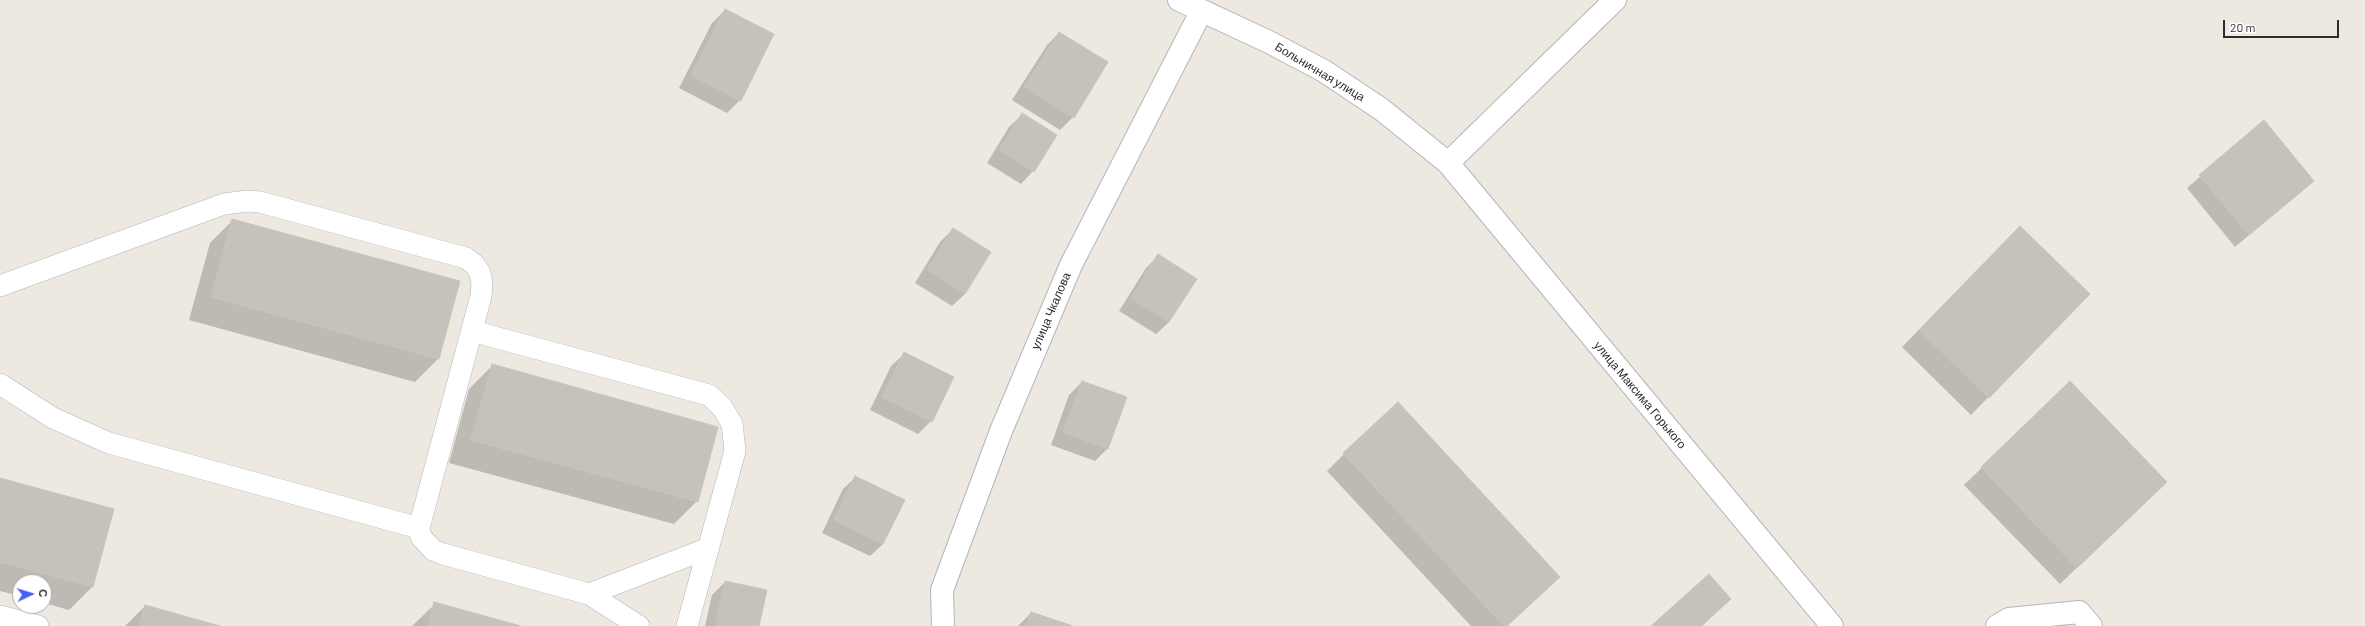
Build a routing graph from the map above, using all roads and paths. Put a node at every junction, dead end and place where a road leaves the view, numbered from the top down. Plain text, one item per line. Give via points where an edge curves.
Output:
1 (1179, 0) edge
2 (1615, 0) edge
3 (1201, 12) junction
4 (1448, 163) junction
5 (0, 286) edge
6 (472, 331) junction
7 (0, 384) edge
8 (419, 528) junction
9 (709, 548) junction
10 (589, 594) junction
11 (0, 616) edge
12 (38, 626) edge
13 (639, 626) edge
14 (688, 626) edge
15 (943, 626) edge
16 (1832, 626) edge
17 (1997, 626) edge
18 (2090, 626) edge

1 - 3 street, Больничная улица
2 - 4 street
3 - 4 street, Больничная улица via 1269,42 1324,71 1381,109
3 - 15 street, улица Чкалова via 1071,265 1001,431 942,590
4 - 16 street, улица Максима Горького
5 - 6 lane via 224,204 260,202 466,258 475,265 482,284
6 - 8 lane
6 - 9 lane via 709,395 722,407 732,424 735,451
7 - 8 lane via 53,418 109,443
8 - 10 lane via 421,537 427,545 438,552
9 - 10 lane
9 - 14 lane
10 - 13 lane
11 - 12 lane
17 - 18 street via 2009,619 2079,612

